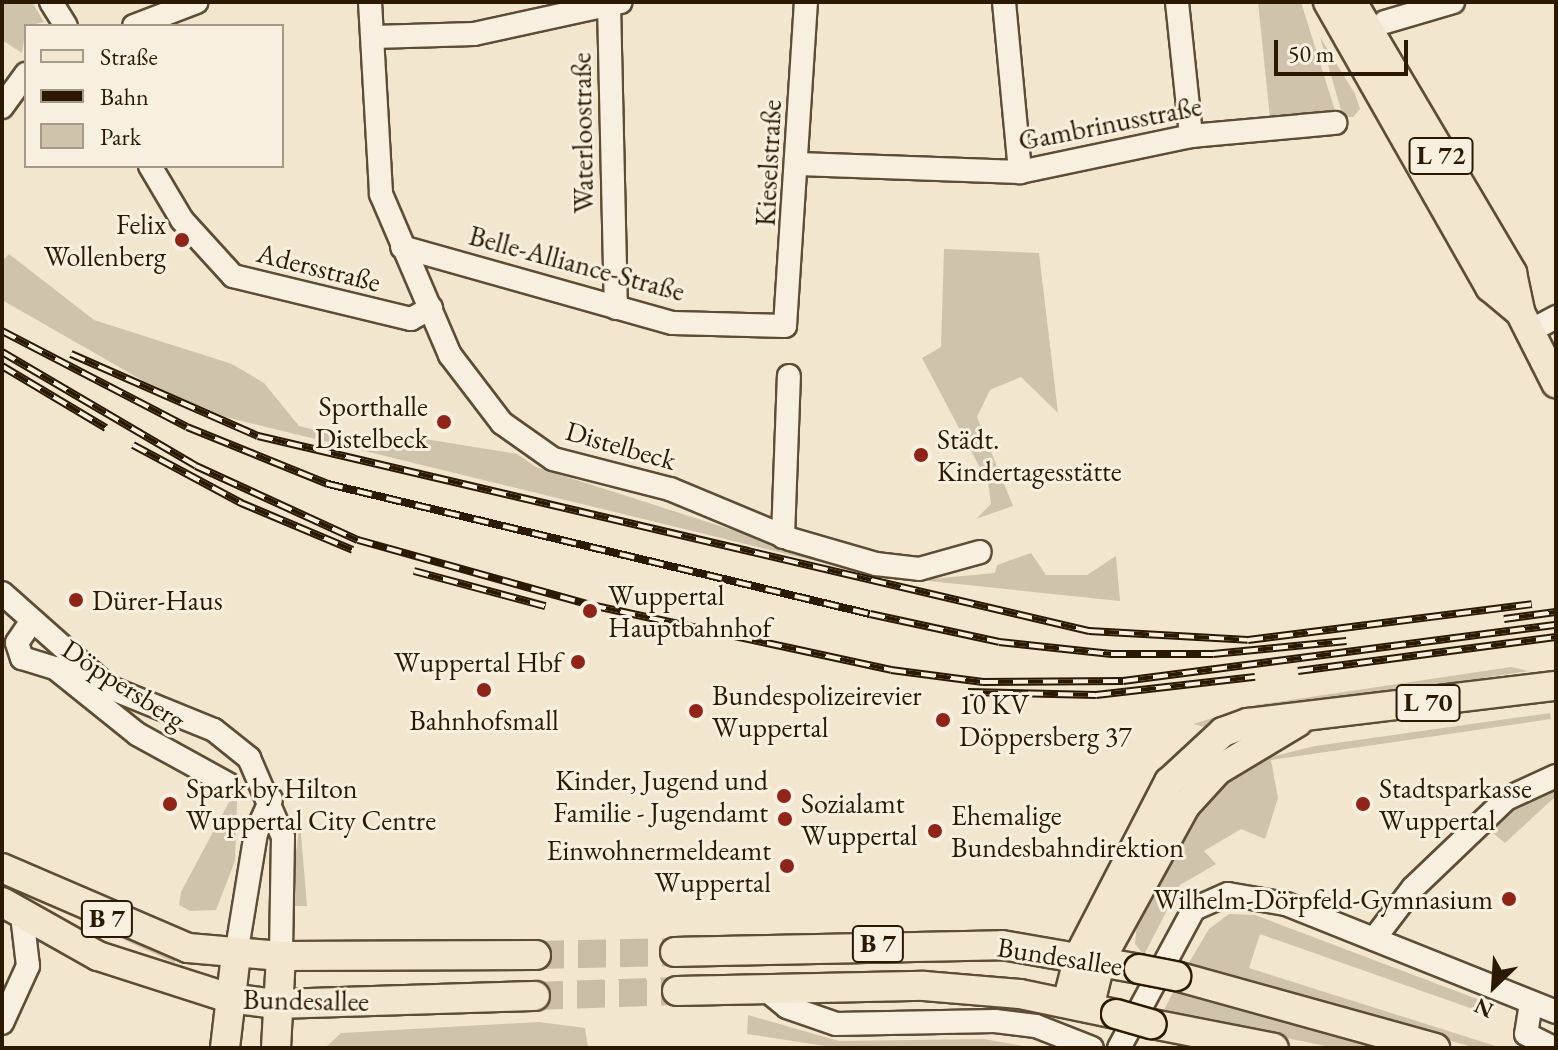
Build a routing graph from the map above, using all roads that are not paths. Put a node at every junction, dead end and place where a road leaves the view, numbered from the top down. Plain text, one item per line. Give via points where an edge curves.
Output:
1 (51, 2) edge
2 (197, 2) edge
3 (370, 2) edge
4 (806, 2) edge
5 (1004, 2) edge
6 (1177, 2) edge
7 (1328, 2) edge
8 (1352, 2) edge
9 (1453, 2) edge
10 (615, 3) edge
11 (1385, 22) dead end
12 (65, 24) edge
13 (139, 24) edge
14 (374, 37) junction
15 (24, 77) edge
16 (2, 107) edge
17 (1335, 123) dead end
18 (1191, 136) junction
19 (799, 164) junction
20 (151, 168) edge
21 (1020, 172) junction
22 (402, 247) junction
23 (431, 308) junction
24 (616, 308) junction
25 (1556, 317) edge
26 (1525, 322) junction
27 (785, 326) joint
28 (789, 376) dead end
29 (1556, 383) edge
30 (783, 537) junction
31 (980, 552) dead end
32 (2, 593) edge
33 (31, 622) junction
34 (1556, 686) edge
35 (1556, 776) edge
36 (228, 784) dead end
37 (271, 799) junction
38 (2, 868) edge
39 (12, 909) edge
40 (1374, 939) junction
41 (675, 952) tunnel mouth
42 (236, 955) junction
43 (536, 955) tunnel mouth
44 (281, 956) junction
45 (1090, 958) junction
46 (765, 989) junction
47 (677, 991) tunnel mouth
48 (535, 996) tunnel mouth
49 (229, 998) junction
50 (1531, 1003) junction
51 (275, 1004) junction
52 (1091, 1008) junction
53 (1556, 1012) edge
54 (2, 1023) edge
55 (225, 1048) edge
56 (276, 1048) edge
57 (1092, 1048) edge
58 (1119, 1048) edge
59 (1274, 1048) edge
60 (1435, 1048) edge
61 (1553, 1048) edge

1 - 12 street
2 - 13 street
3 - 14 street, Distelbeck
4 - 19 street, Kieselstraße
5 - 21 street
6 - 18 street
7 - 26 main road, L 72 via 1490,287
8 - 26 main road, L 72 via 1512,273
9 - 11 street
10 - 14 street via 474,34
10 - 24 street, Waterloostraße
14 - 22 street, Distelbeck via 381,194
15 - 16 street
17 - 18 street, Gambrinusstraße
18 - 21 street, Gambrinusstraße
19 - 21 street, Gambrinusstraße
19 - 27 street, Kieselstraße
20 - 23 street, Adersstraße via 182,220 233,276 411,319
22 - 23 street, Distelbeck
22 - 24 street, Belle-Alliance-Straße
23 - 30 street, Distelbeck via 475,389 537,452 670,489
24 - 27 street, Belle-Alliance-Straße via 673,323
25 - 26 street
26 - 29 main road, L 72
28 - 30 street
30 - 31 street, Distelbeck via 876,564 919,569
32 - 33 street, Döppersberg
33 - 36 street, Döppersberg via 17,643 22,658 55,668 137,734
33 - 37 street, Döppersberg via 108,687 234,743
34 - 45 main road, L 70 via 1300,721 1248,723 1223,732 1169,782
35 - 40 street via 1506,799 1413,888
37 - 42 street via 256,833
37 - 44 street, Döppersberg via 283,837
38 - 42 main road, Bundesallee / B 7 via 152,938
39 - 49 main road, Bundesallee / B 7 via 98,956
39 - 54 street via 28,966
40 - 50 street
40 - 58 street via 1254,893 1214,897 1194,909
41 - 45 main road, Bundesallee / B 7 via 918,942
42 - 44 main road, Bundesallee / B 7
42 - 49 main road
43 - 44 main road, Bundesallee / B 7
44 - 51 main road
45 - 52 main road, L 70
45 - 60 main road, Bundesallee / B 7, bridge via 1176,976
46 - 47 main road, B 7
46 - 52 main road, Bundesallee / B 7 via 924,986
46 - 57 street via 787,1007 836,1024 995,1021 1036,1026
48 - 51 main road, Bundesallee / B 7
49 - 51 main road, Bundesallee / B 7
49 - 55 main road
50 - 53 street
50 - 61 street via 1526,1034
51 - 56 main road
52 - 59 main road, Bundesallee / B 7, bridge

